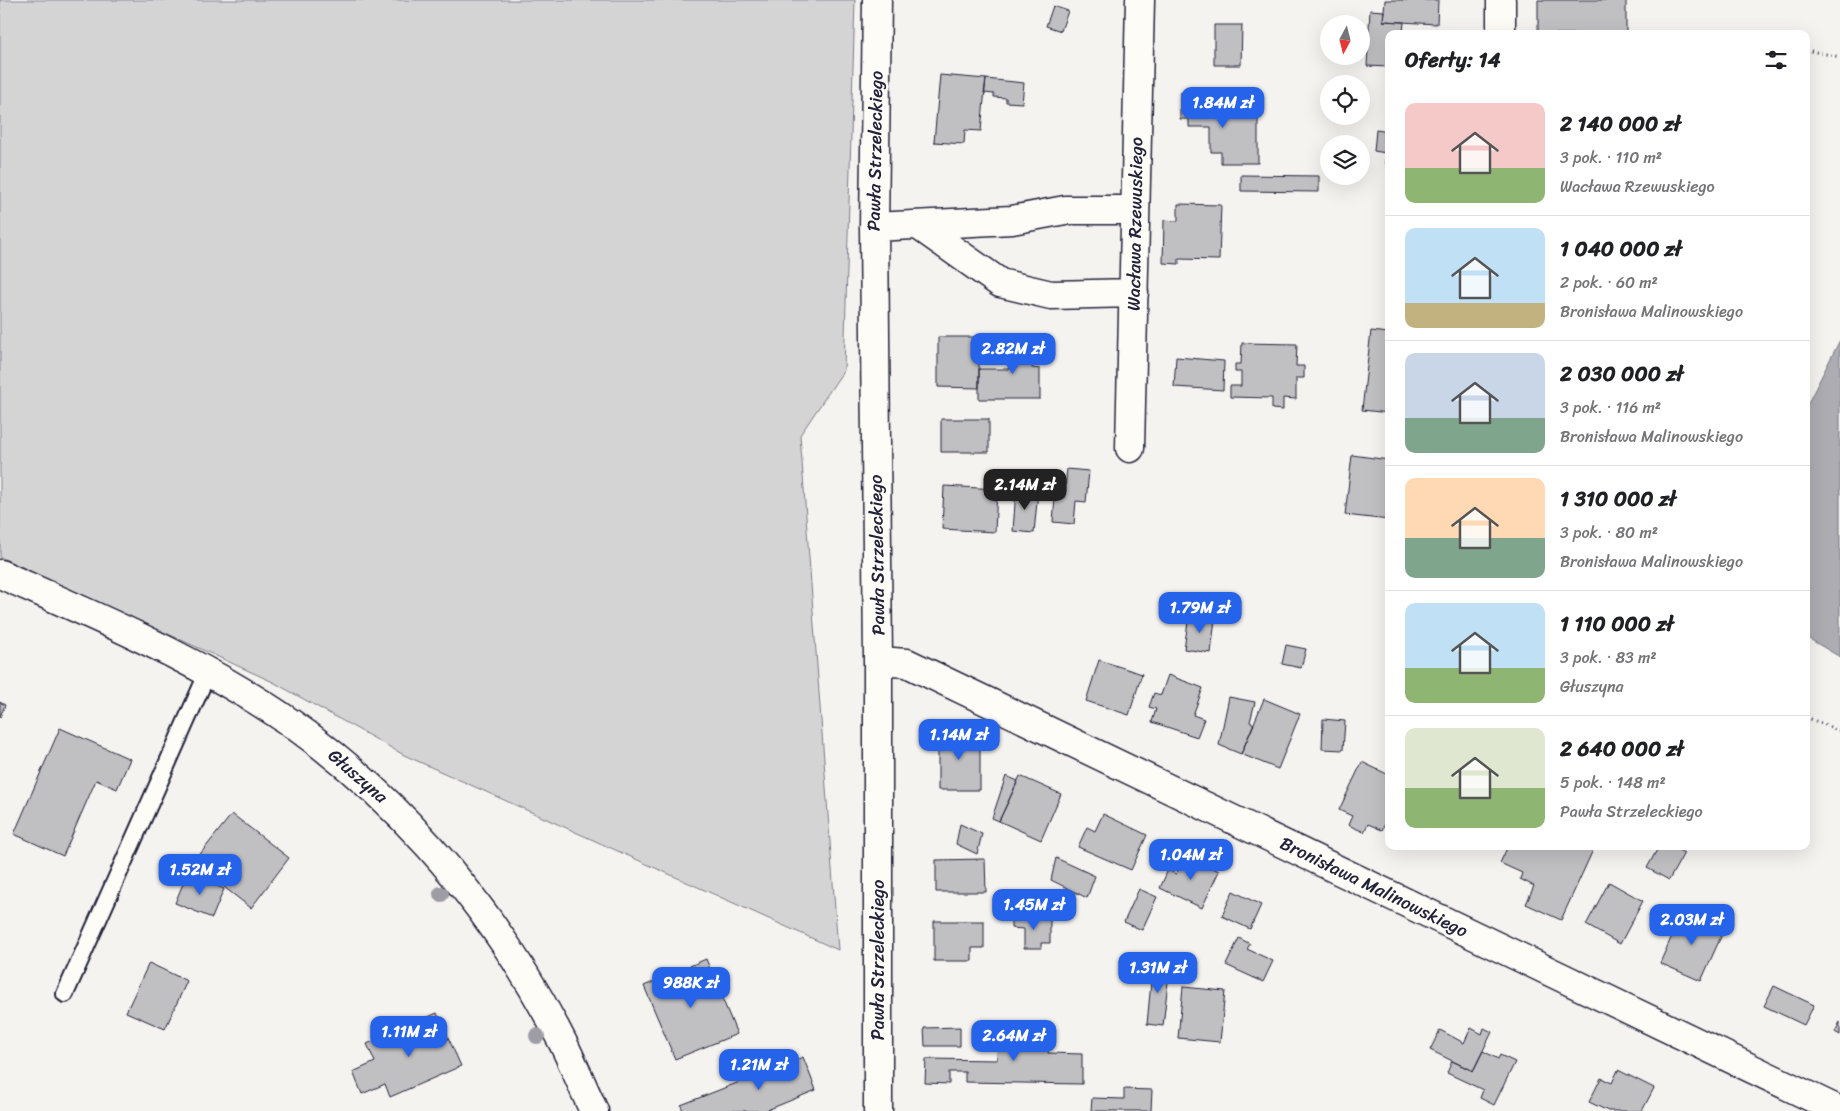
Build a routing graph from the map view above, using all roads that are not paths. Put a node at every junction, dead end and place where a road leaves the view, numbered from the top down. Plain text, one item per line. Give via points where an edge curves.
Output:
1 (877, 0) edge
2 (1140, 0) edge
3 (1502, 0) edge
4 (1501, 30) edge
5 (1135, 210) junction
6 (918, 225) junction
7 (874, 227) junction
8 (1134, 293) junction
9 (1130, 448) dead end
10 (0, 574) edge
11 (878, 661) junction
12 (208, 672) junction
13 (65, 994) dead end
14 (594, 1111) edge
15 (878, 1111) edge
16 (1840, 1111) edge

1 - 7 street, Pawła Strzeleckiego
2 - 5 street, Wacława Rzewuskiego
3 - 4 street
5 - 6 street via 1065,210 1012,220
5 - 8 street, Wacława Rzewuskiego
6 - 7 street
6 - 8 street via 1000,283 1051,294
7 - 11 street, Pawła Strzeleckiego
8 - 9 street, Wacława Rzewuskiego
10 - 12 street, Głuszyna via 106,621
11 - 15 street, Pawła Strzeleckiego
11 - 16 street, Bronisława Malinowskiego via 908,662
12 - 13 lane
12 - 14 street, Głuszyna via 325,748 418,833 508,948 563,1043

